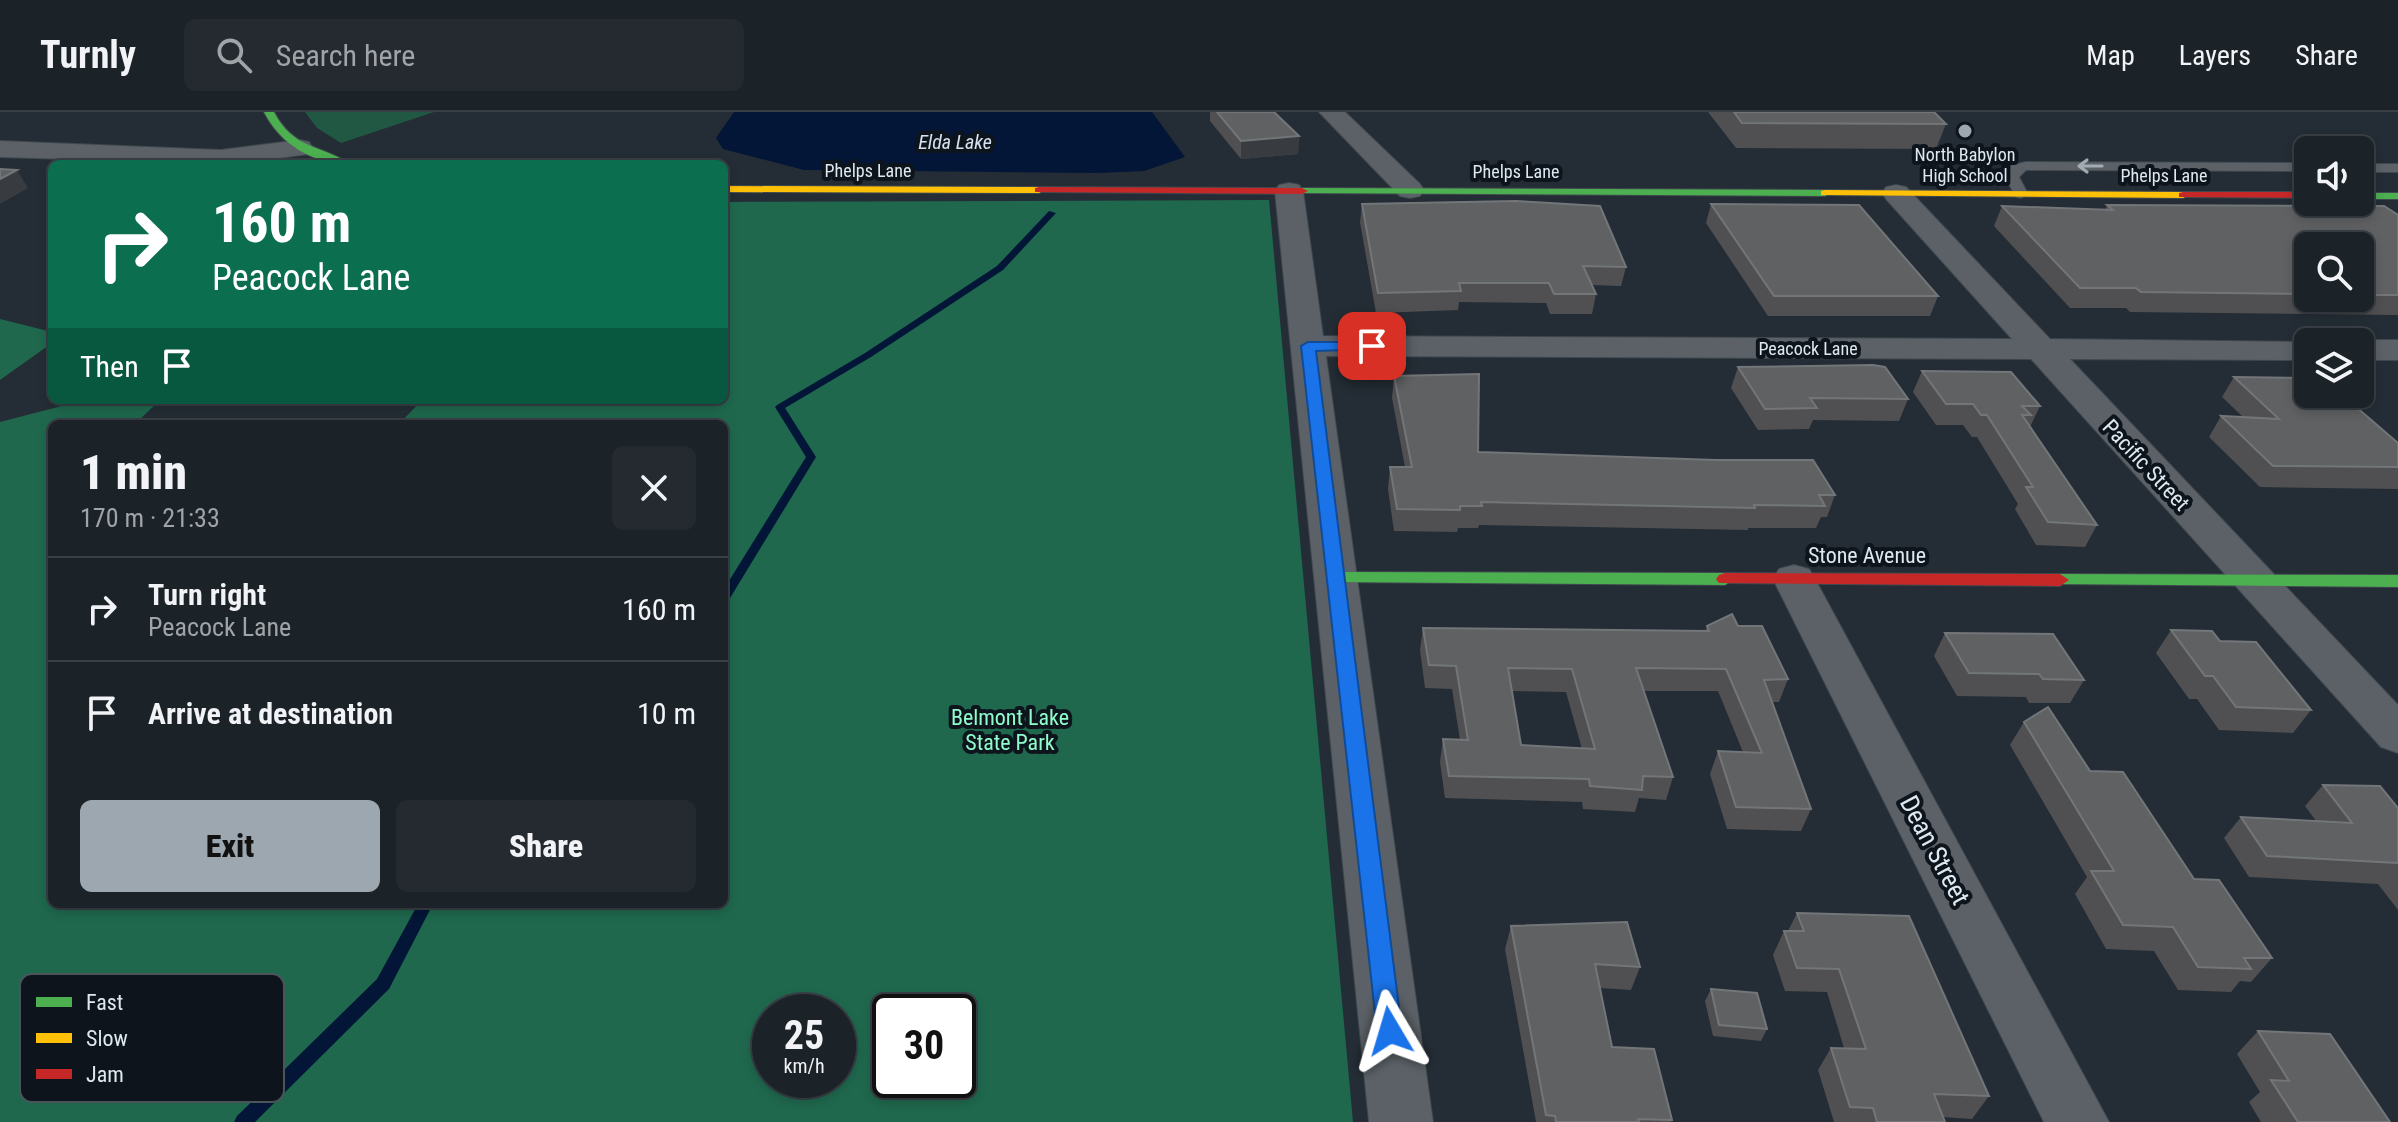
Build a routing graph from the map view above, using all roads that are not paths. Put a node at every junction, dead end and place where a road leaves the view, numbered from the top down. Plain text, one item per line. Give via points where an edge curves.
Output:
1 (269, 112) edge
2 (1331, 112) edge
3 (300, 148) junction
4 (0, 149) edge
5 (334, 160) edge
6 (2294, 167) edge
7 (2374, 168) edge
8 (2398, 168) edge
9 (728, 189) edge
10 (1410, 190) junction
11 (1289, 191) junction
12 (1896, 193) junction
13 (2021, 194) junction
14 (2294, 195) edge
15 (2374, 196) edge
16 (2398, 196) edge
17 (1308, 346) junction
18 (2039, 348) junction
19 (2294, 350) edge
20 (2374, 350) edge
21 (2398, 350) edge
22 (1336, 578) junction
23 (1794, 579) junction
24 (2253, 581) junction
25 (2398, 581) edge
26 (2398, 735) edge
27 (1401, 1122) edge
28 (2077, 1122) edge

1 - 3 street via 274,127
2 - 10 street
3 - 4 street via 221,158
3 - 5 street
6 -> 13 lane via 2026,166 2012,177
7 - 8 lane
9 - 11 street, Phelps Lane
10 - 11 street, Phelps Lane
10 - 12 street, Phelps Lane
11 - 17 street
12 - 13 street, Phelps Lane
12 - 18 street, Pacific Street
13 - 14 street, Phelps Lane
15 - 16 street
17 - 18 street, Peacock Lane
17 - 22 street
18 - 19 street, Peacock Lane
18 - 24 street, Pacific Street
20 - 21 street
22 - 23 street, Stone Avenue
22 - 27 street
23 - 24 street, Stone Avenue
23 - 28 street, Dean Street
24 - 25 street, Stone Avenue
24 - 26 street, Pacific Street

